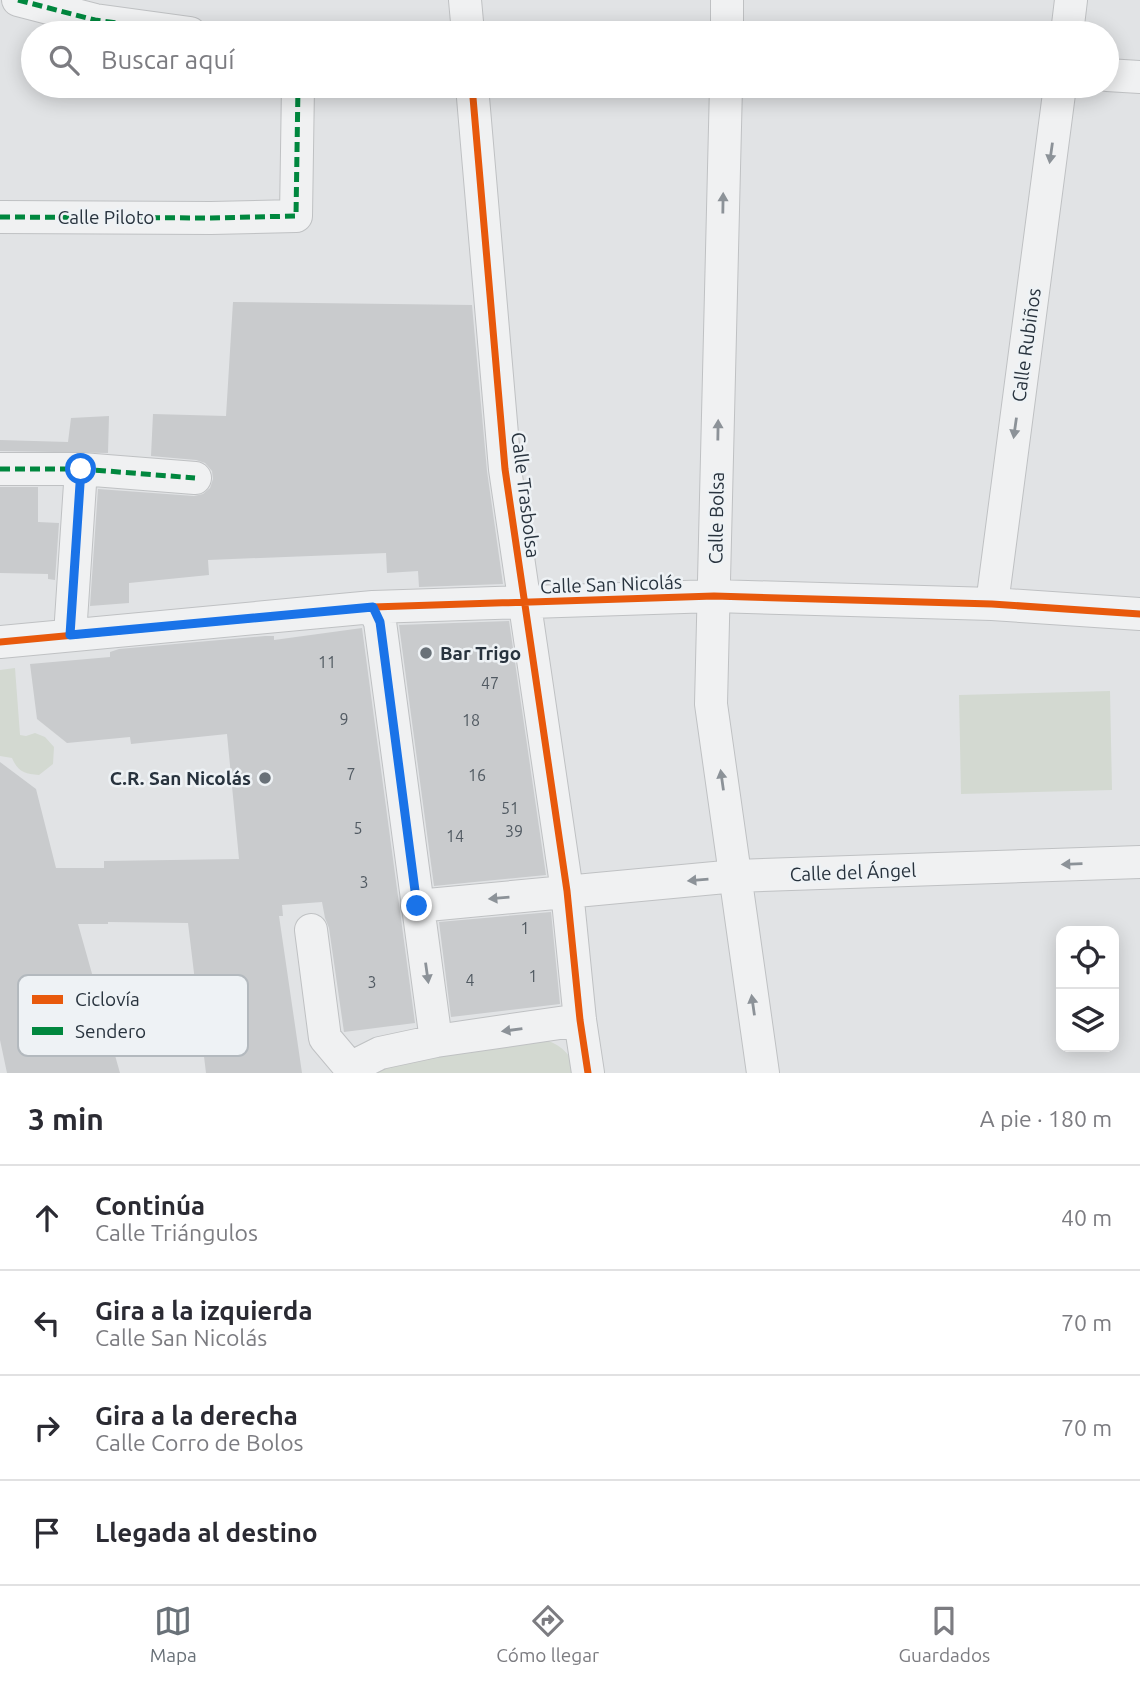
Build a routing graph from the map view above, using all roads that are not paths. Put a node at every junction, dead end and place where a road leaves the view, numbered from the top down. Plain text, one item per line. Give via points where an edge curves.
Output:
1 (18, 0) edge
2 (465, 0) edge
3 (727, 0) edge
4 (1071, 0) edge
5 (102, 21) edge
6 (467, 21) edge
7 (727, 21) edge
8 (1068, 21) edge
9 (1119, 76) edge
10 (1140, 77) edge
11 (298, 98) edge
12 (473, 98) edge
13 (726, 98) edge
14 (1058, 98) edge
15 (0, 217) edge
16 (0, 469) edge
17 (81, 469) junction
18 (195, 478) dead end
19 (714, 596) junction
20 (524, 603) junction
21 (992, 604) junction
22 (373, 607) junction
23 (1140, 614) edge
24 (70, 635) junction
25 (0, 642) edge
26 (1140, 862) edge
27 (736, 876) junction
28 (567, 891) junction
29 (417, 906) junction
30 (311, 930) dead end
31 (580, 1020) junction
32 (436, 1041) junction
33 (352, 1072) edge
34 (588, 1073) edge
35 (763, 1073) edge

1 - 5 street
2 - 6 street
3 - 7 street
4 - 8 street
9 - 10 street
11 - 15 street, Calle Piloto via 296,216
12 - 20 street, Calle Trasbolsa via 505,469
19 -> 13 street, Calle Bolsa
14 -> 21 street, Calle Rubiños
16 - 17 street
17 - 18 street
17 - 24 street
19 - 20 street, Calle San Nicolás
19 - 21 street, Calle San Nicolás
27 -> 19 street, Calle Bolsa via 711,704
20 - 22 street, Calle San Nicolás
20 - 28 street, Calle Trasbolsa
21 - 23 street, Calle San Nicolás
22 - 24 street, Calle San Nicolás
22 - 29 street via 380,622
24 - 25 street, Calle San Nicolás
26 -> 27 street, Calle del Ángel
27 -> 28 street, Calle del Ángel
35 -> 27 street, Calle Bolsa
28 -> 29 street, Calle del Ángel
28 - 31 street, Calle Trasbolsa
29 -> 32 street
30 - 33 street via 325,1038
31 -> 32 street
31 - 34 street, Calle Trasbolsa
32 - 33 street via 369,1057

